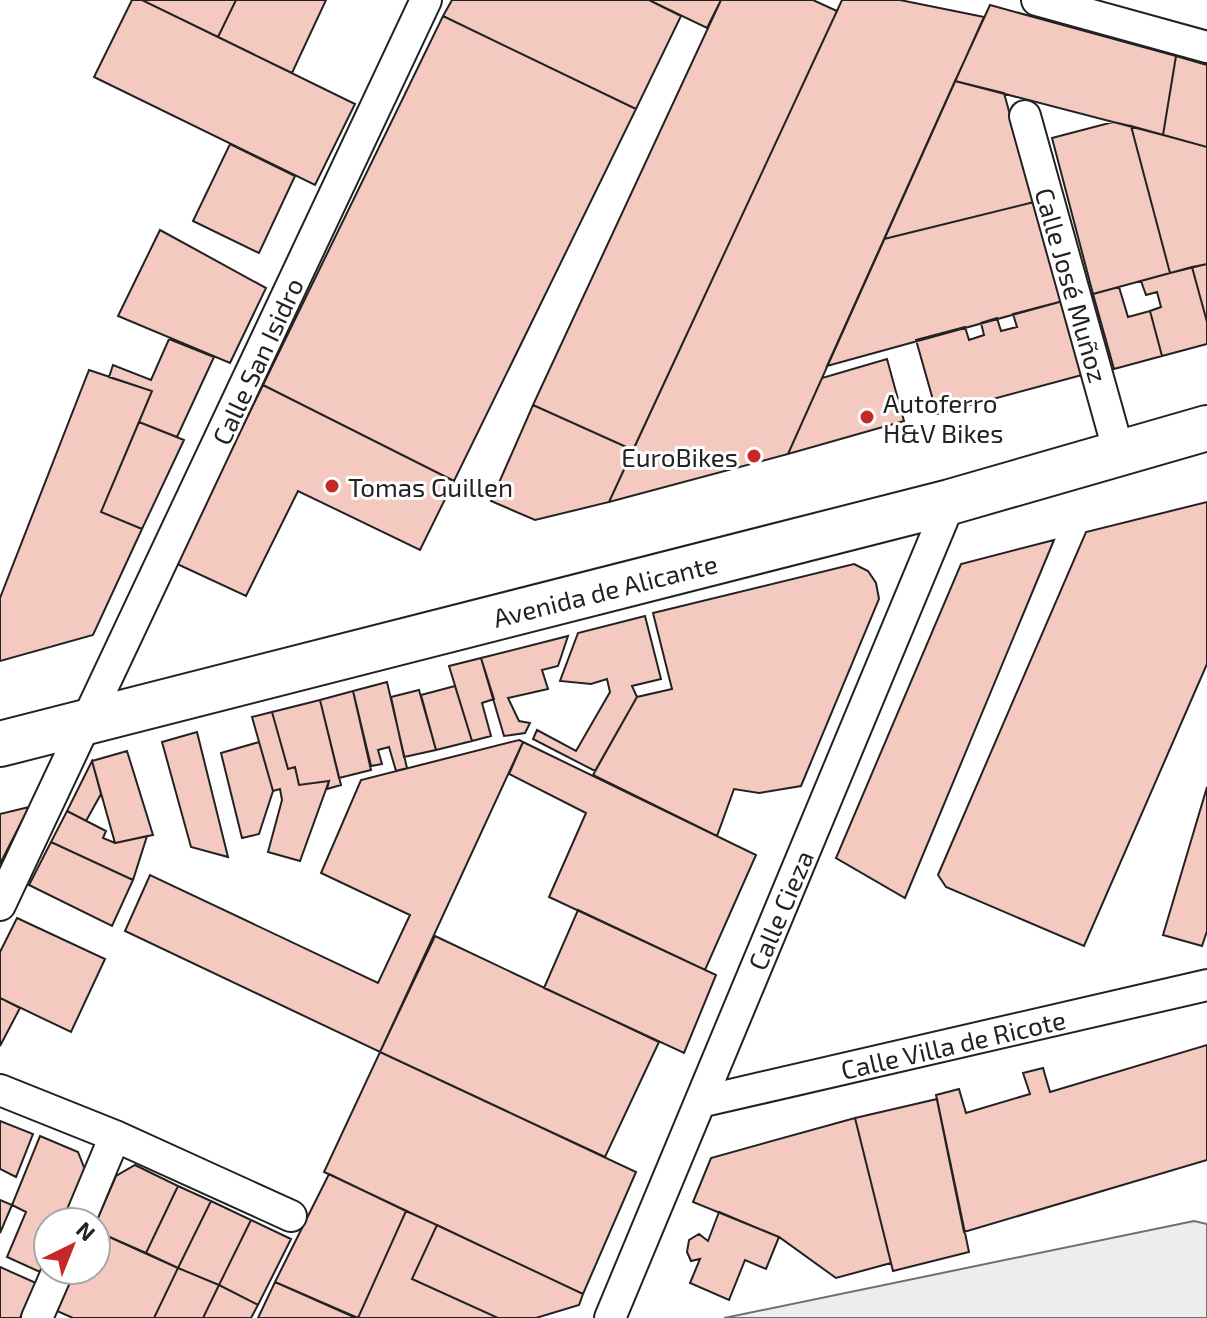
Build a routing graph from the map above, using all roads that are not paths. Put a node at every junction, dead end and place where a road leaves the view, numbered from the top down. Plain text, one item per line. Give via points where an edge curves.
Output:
1 (426, 0) edge
2 (1037, 0) edge
3 (1207, 47) edge
4 (1025, 116) dead end
5 (1207, 428) edge
6 (1119, 453) junction
7 (950, 502) junction
8 (87, 722) junction
9 (0, 744) edge
10 (0, 905) edge
11 (1207, 985) edge
12 (0, 1090) edge
13 (700, 1102) junction
14 (115, 1136) junction
15 (86, 1206) edge
16 (291, 1216) dead end
17 (51, 1286) edge
18 (37, 1318) edge
19 (610, 1318) edge

1 - 8 street, Calle San Isidro
2 - 3 street
4 - 6 street, Calle José Muñoz
5 - 6 main road, Avenida de Alicante
6 - 7 main road, Avenida de Alicante
7 - 8 main road, Avenida de Alicante
7 - 13 street, Calle Cieza
8 - 9 main road, Avenida de Alicante
8 - 10 street, Calle San Isidro
11 - 13 street, Calle Villa de Ricote
12 - 14 street
13 - 19 street, Calle Cieza
14 - 15 street
14 - 16 street
17 - 18 street

